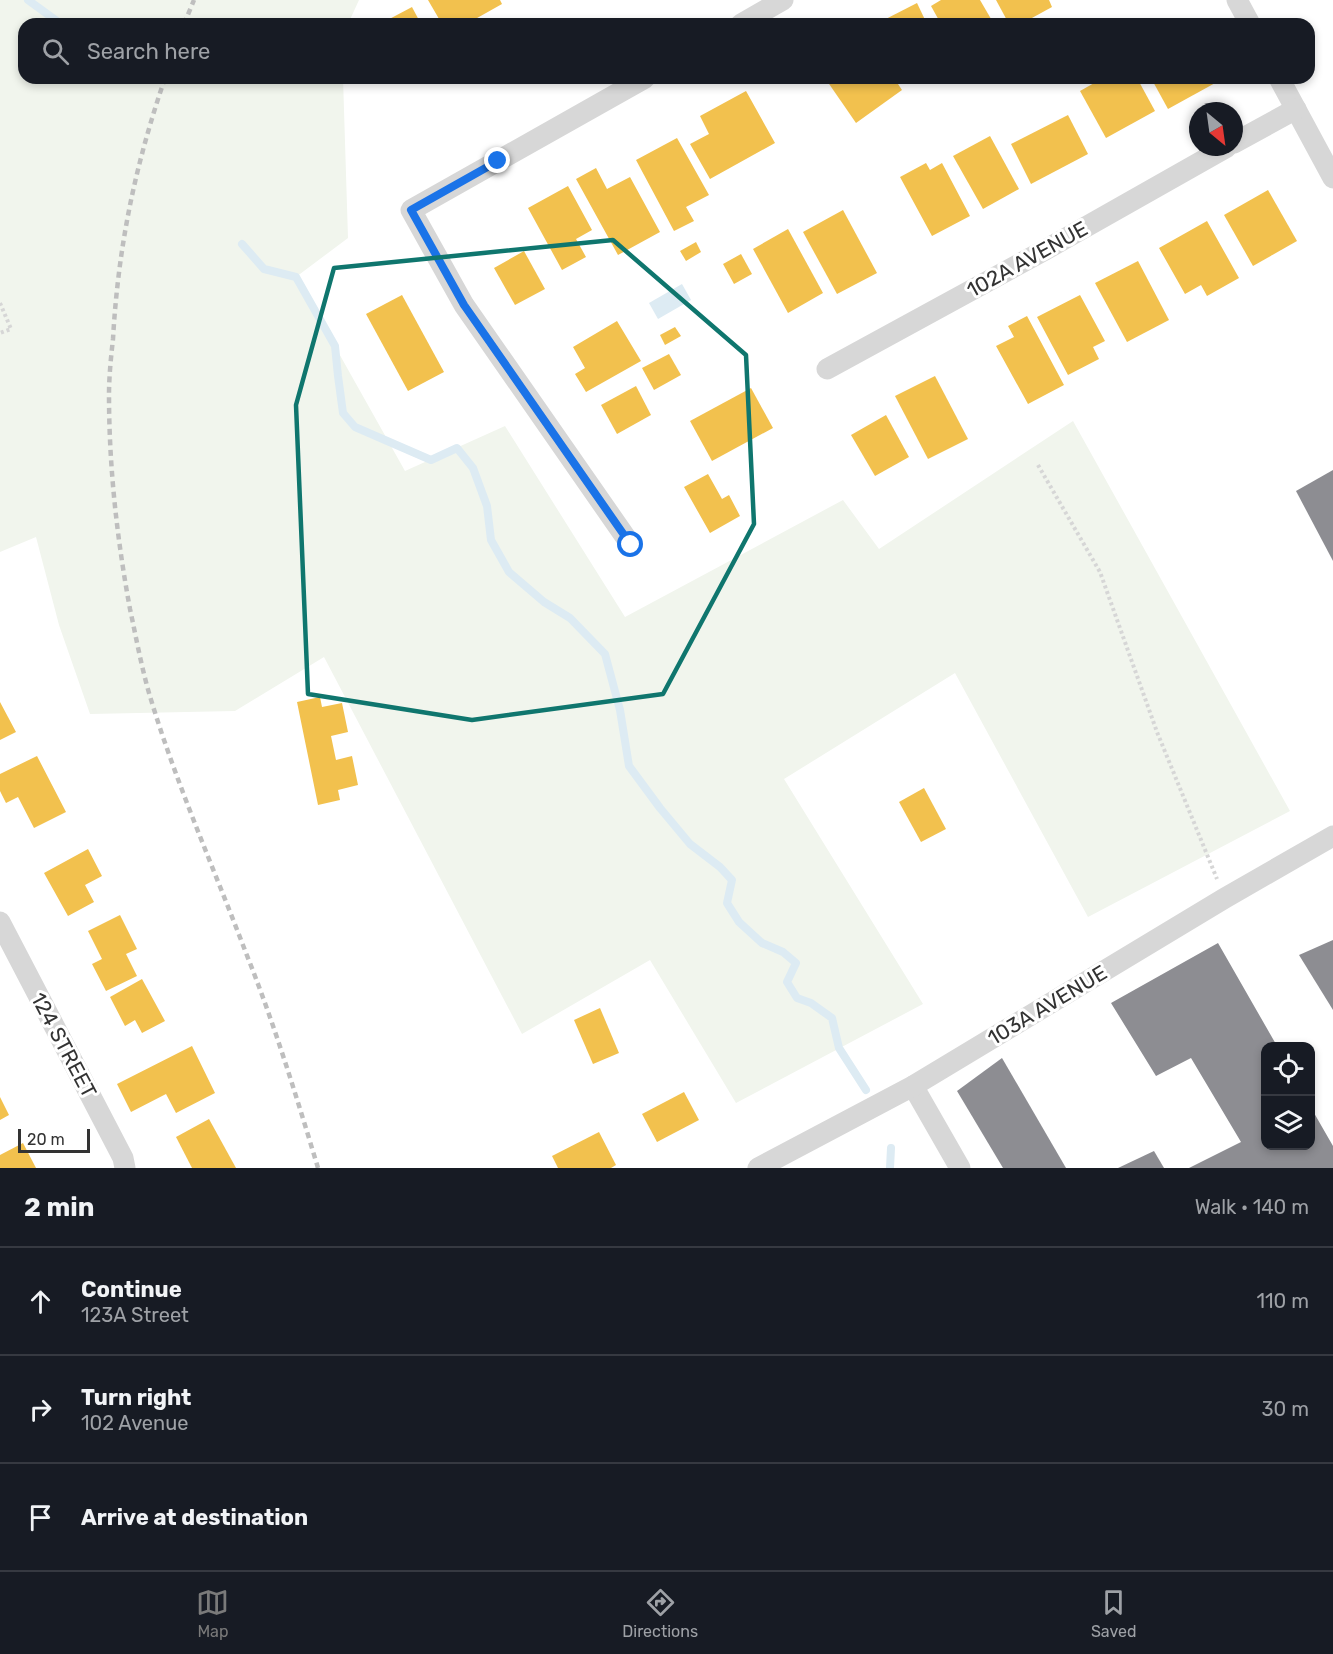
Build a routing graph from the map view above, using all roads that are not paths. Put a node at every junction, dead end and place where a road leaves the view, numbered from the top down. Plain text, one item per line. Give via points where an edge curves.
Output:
1 (783, 0) edge
2 (1237, 0) edge
3 (752, 18) edge
4 (1247, 18) edge
5 (634, 84) edge
6 (1282, 84) edge
7 (1296, 109) junction
8 (1243, 138) edge
9 (1211, 156) edge
10 (1333, 178) edge
11 (827, 369) dead end
12 (631, 545) dead end
13 (1333, 836) edge
14 (0, 922) edge
15 (913, 1086) junction
16 (125, 1168) edge
17 (758, 1168) edge
18 (960, 1168) edge

1 - 3 street
2 - 4 street
5 - 12 street via 411,210 464,305
6 - 7 street
7 - 8 street
7 - 10 street
9 - 11 street, 102A AVENUE
13 - 15 street, 103A AVENUE
14 - 16 street, 124 STREET
15 - 17 street, 103A AVENUE
15 - 18 street

